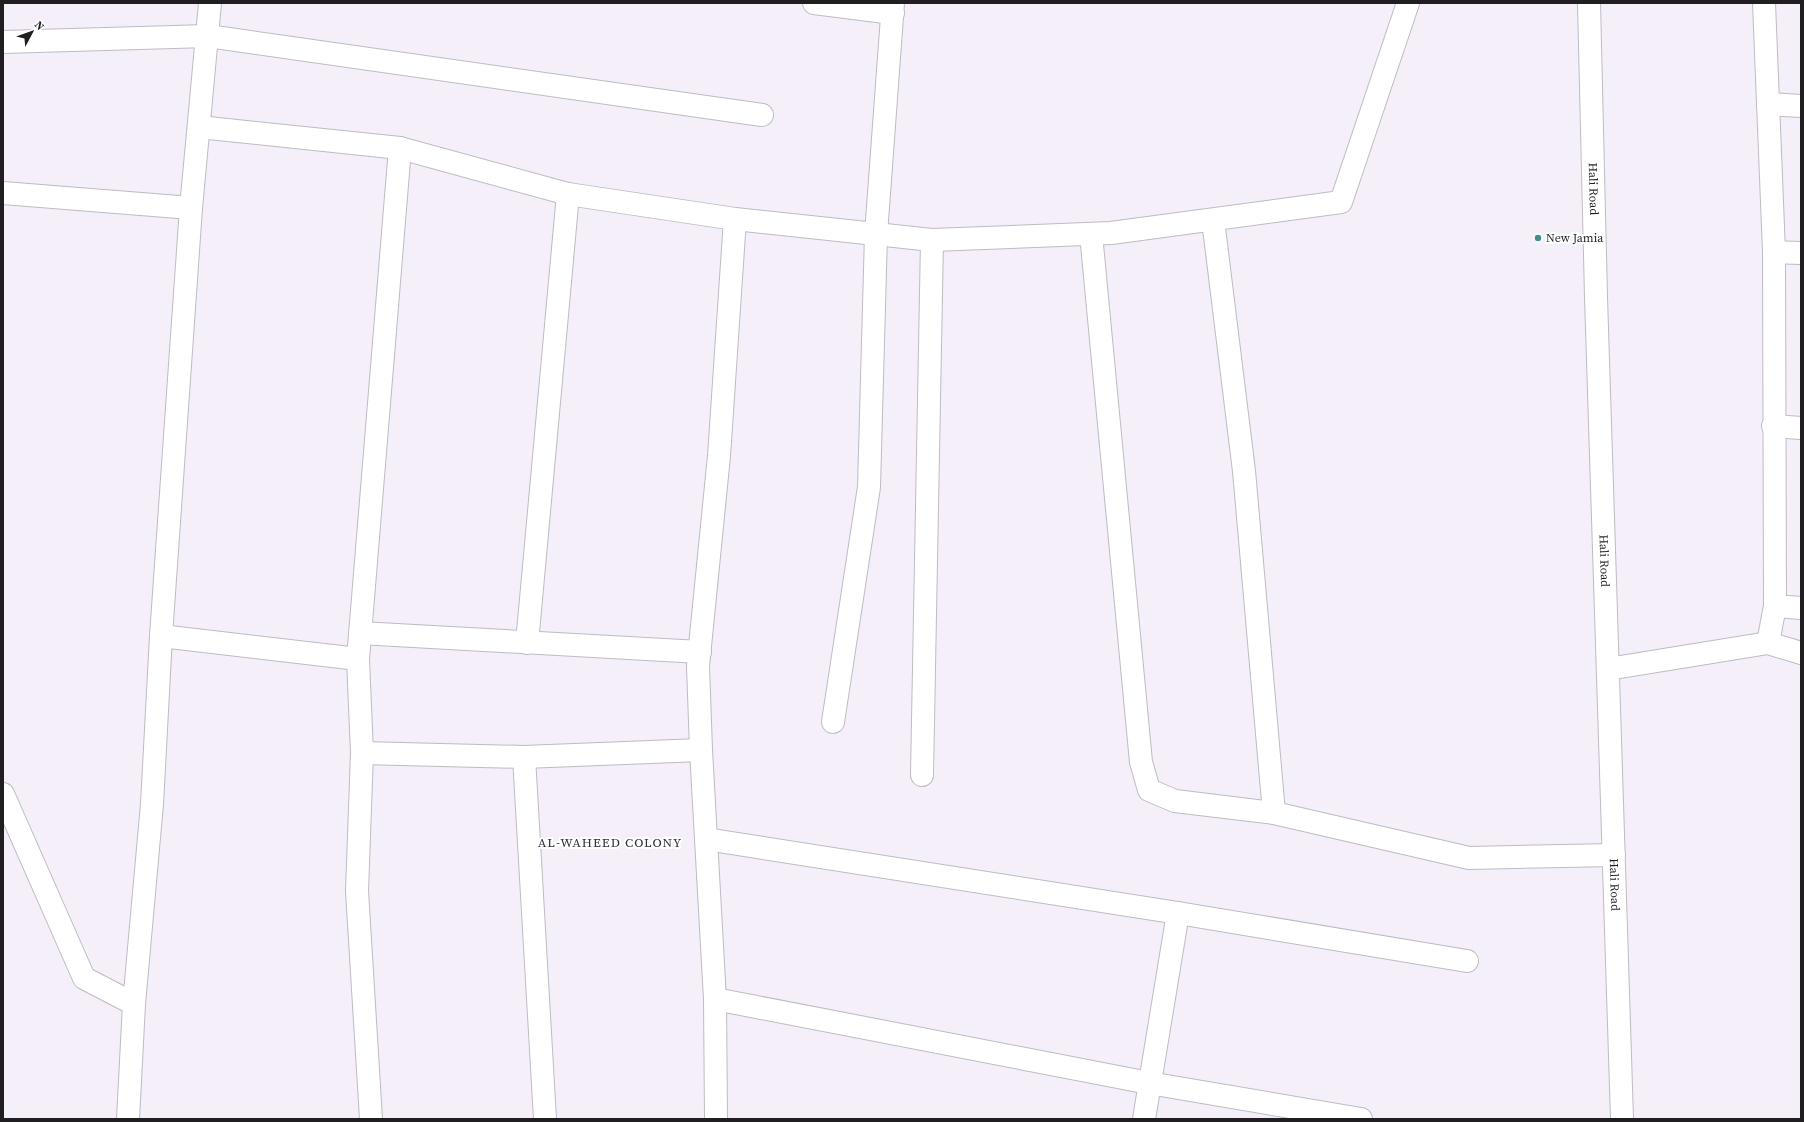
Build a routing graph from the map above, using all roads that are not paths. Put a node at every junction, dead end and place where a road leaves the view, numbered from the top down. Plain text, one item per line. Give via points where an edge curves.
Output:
1 (210, 3) edge
2 (814, 3) edge
3 (1408, 3) edge
4 (1589, 3) edge
5 (1764, 3) edge
6 (893, 8) edge
7 (208, 36) junction
8 (3, 42) edge
9 (1768, 104) junction
10 (1801, 106) edge
11 (762, 115) dead end
12 (199, 127) junction
13 (400, 148) junction
14 (3, 193) edge
15 (568, 194) junction
16 (191, 208) junction
17 (735, 219) junction
18 (1213, 220) junction
19 (876, 234) junction
20 (1090, 234) junction
21 (932, 240) junction
22 (1774, 252) junction
23 (1801, 253) edge
24 (1773, 426) junction
25 (1801, 428) edge
26 (1775, 606) junction
27 (1801, 608) edge
28 (360, 633) junction
29 (161, 636) junction
30 (527, 643) junction
31 (1768, 643) junction
32 (700, 652) junction
33 (1801, 653) edge
34 (358, 659) junction
35 (1608, 669) junction
36 (833, 722) dead end
37 (701, 750) junction
38 (362, 753) junction
39 (524, 757) junction
40 (922, 776) dead end
41 (3, 794) edge
42 (1274, 813) junction
43 (706, 839) junction
44 (1614, 855) junction
45 (1178, 913) junction
46 (1467, 962) dead end
47 (716, 999) junction
48 (134, 1004) junction
49 (1150, 1083) junction
50 (128, 1119) edge
51 (371, 1119) edge
52 (545, 1119) edge
53 (716, 1119) edge
54 (1144, 1119) edge
55 (1361, 1119) edge
56 (1622, 1119) edge

1 - 7 street
2 - 6 street
3 - 18 street via 1342,202
4 - 35 street, Hali Road
5 - 9 street
6 - 19 street
7 - 8 street
7 - 11 street
7 - 12 street
9 - 10 street
9 - 22 street
12 - 13 street
12 - 16 street
13 - 15 street
13 - 28 street
14 - 16 street
15 - 17 street
15 - 30 street
16 - 29 street
17 - 19 street
17 - 32 street via 719,456
18 - 20 street
18 - 42 street via 1244,471
19 - 21 street
19 - 36 street via 869,487
20 - 21 street
20 - 42 street via 1141,762 1149,790 1175,801
21 - 40 street
22 - 23 street
22 - 24 street
24 - 25 street
24 - 26 street
26 - 27 street
26 - 31 street
28 - 30 street
28 - 34 street
29 - 34 street
29 - 48 street via 152,804
30 - 32 street
31 - 33 street
31 - 35 street
32 - 37 street via 698,666
34 - 38 street
35 - 44 street, Hali Road
37 - 39 street
37 - 43 street
38 - 39 street
38 - 51 street via 357,891
39 - 52 street
41 - 48 street via 84,978
42 - 44 street via 1469,858
43 - 45 street
43 - 47 street
44 - 56 street, Hali Road
45 - 46 street
45 - 49 street
47 - 49 street
47 - 53 street
48 - 50 street
49 - 54 street
49 - 55 street

